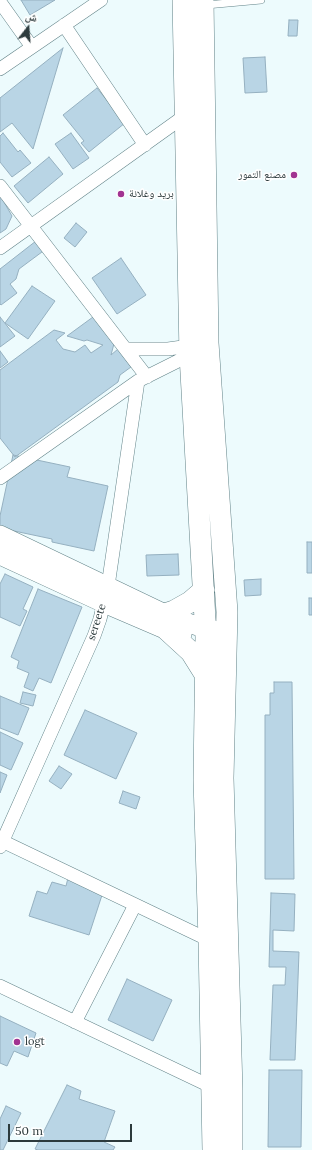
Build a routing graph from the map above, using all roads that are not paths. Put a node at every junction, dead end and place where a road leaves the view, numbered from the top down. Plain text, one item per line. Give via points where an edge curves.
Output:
1 (100, 0) edge
2 (261, 0) edge
3 (0, 2) edge
4 (204, 3) edge
5 (183, 4) edge
6 (64, 25) junction
7 (32, 47) junction
8 (0, 69) edge
9 (186, 115) junction
10 (145, 145) junction
11 (0, 186) edge
12 (31, 227) junction
13 (0, 248) edge
14 (196, 348) junction
15 (126, 349) junction
16 (142, 379) junction
17 (0, 478) edge
18 (0, 535) edge
19 (0, 555) edge
20 (204, 590) junction
21 (106, 594) junction
22 (166, 622) junction
23 (206, 632) junction
24 (227, 634) junction
25 (207, 676) junction
26 (1, 843) edge
27 (135, 905) junction
28 (219, 942) junction
29 (0, 986) edge
30 (75, 1022) junction
31 (212, 1087) junction
32 (213, 1150) edge
33 (232, 1150) edge

1 - 6 street
2 - 4 lane
3 - 7 street
4 - 5 main road
4 - 14 main road
5 - 9 main road
6 - 7 street
6 - 10 street
7 - 8 street
9 - 10 street
9 - 14 main road
10 - 12 street
11 - 12 street
12 - 13 street
12 - 15 street
14 - 15 street
14 - 16 street
14 - 20 main road
14 - 24 main road via 226,590
15 - 16 street
16 - 17 street
16 - 21 street, sereete
18 - 21 main road
19 - 21 main road
20 - 22 main road via 174,611
20 - 23 main road
21 - 22 main road
21 - 26 street, sereete via 94,636
22 - 23 main road via 191,624
22 - 25 main road via 192,652
23 - 24 main road
23 - 25 main road
24 - 28 main road
25 - 28 main road via 204,780
26 - 27 street
27 - 28 street
27 - 30 street
28 - 31 main road
28 - 33 main road via 232,1090
29 - 30 street
30 - 31 street
31 - 32 main road

